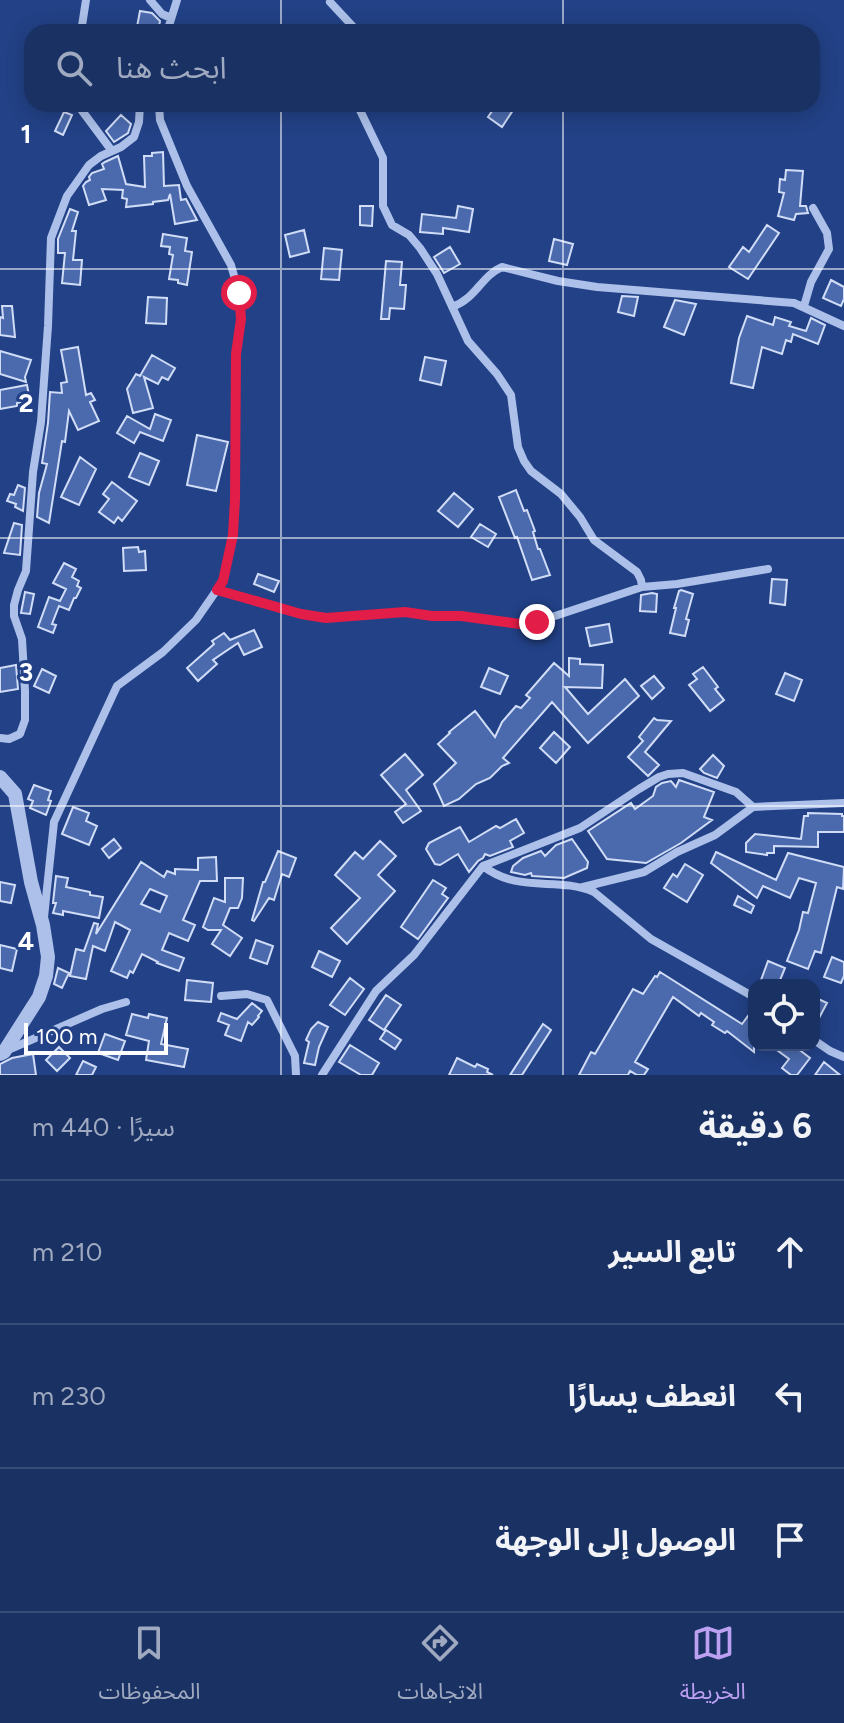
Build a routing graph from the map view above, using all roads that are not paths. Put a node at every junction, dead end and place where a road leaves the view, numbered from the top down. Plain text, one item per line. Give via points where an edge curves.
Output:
1 (86, 0) edge
2 (150, 0) edge
3 (177, 0) edge
4 (330, 2) dead end
5 (171, 18) junction
6 (82, 24) edge
7 (169, 24) edge
8 (351, 24) edge
9 (82, 112) edge
10 (140, 112) edge
11 (160, 112) edge
12 (361, 112) edge
13 (112, 151) junction
14 (813, 208) dead end
15 (804, 306) junction
16 (452, 307) junction
17 (844, 326) edge
18 (768, 569) dead end
19 (642, 587) junction
20 (217, 590) junction
21 (0, 738) edge
22 (0, 777) edge
23 (844, 803) edge
24 (753, 807) junction
25 (483, 866) junction
26 (583, 887) junction
27 (43, 925) junction
28 (748, 994) edge
29 (221, 996) dead end
30 (126, 1002) dead end
31 (820, 1044) edge
32 (2, 1053) edge
33 (844, 1057) edge
34 (296, 1075) edge
35 (322, 1075) edge

1 - 6 street
2 - 5 street
3 - 5 street
4 - 8 street
5 - 7 street
9 - 13 street
10 - 13 street via 134,137
11 - 20 street via 187,186 231,265 239,293 235,511
12 - 16 street via 383,158 387,216 420,248
13 - 21 street via 89,165 67,196 51,238 26,571 14,605 22,639 25,720 20,734
14 - 15 street via 829,249
15 - 16 street via 587,286 502,267 470,298
15 - 17 street
16 - 19 street via 468,341 511,395 524,461 561,494 594,540 637,572
18 - 19 street
19 - 20 street via 520,624 405,612 326,618
20 - 27 street via 163,652 117,686 54,822
22 - 27 street via 15,794
23 - 24 street
24 - 25 street via 736,792 683,773 668,774 580,828
24 - 26 street via 715,835 644,872
25 - 26 street via 504,879
25 - 35 street via 414,955 376,991
26 - 28 street via 651,939
27 - 32 street via 46,976 39,997
29 - 34 street via 247,994 267,1000 295,1056
30 - 32 street
31 - 33 street

